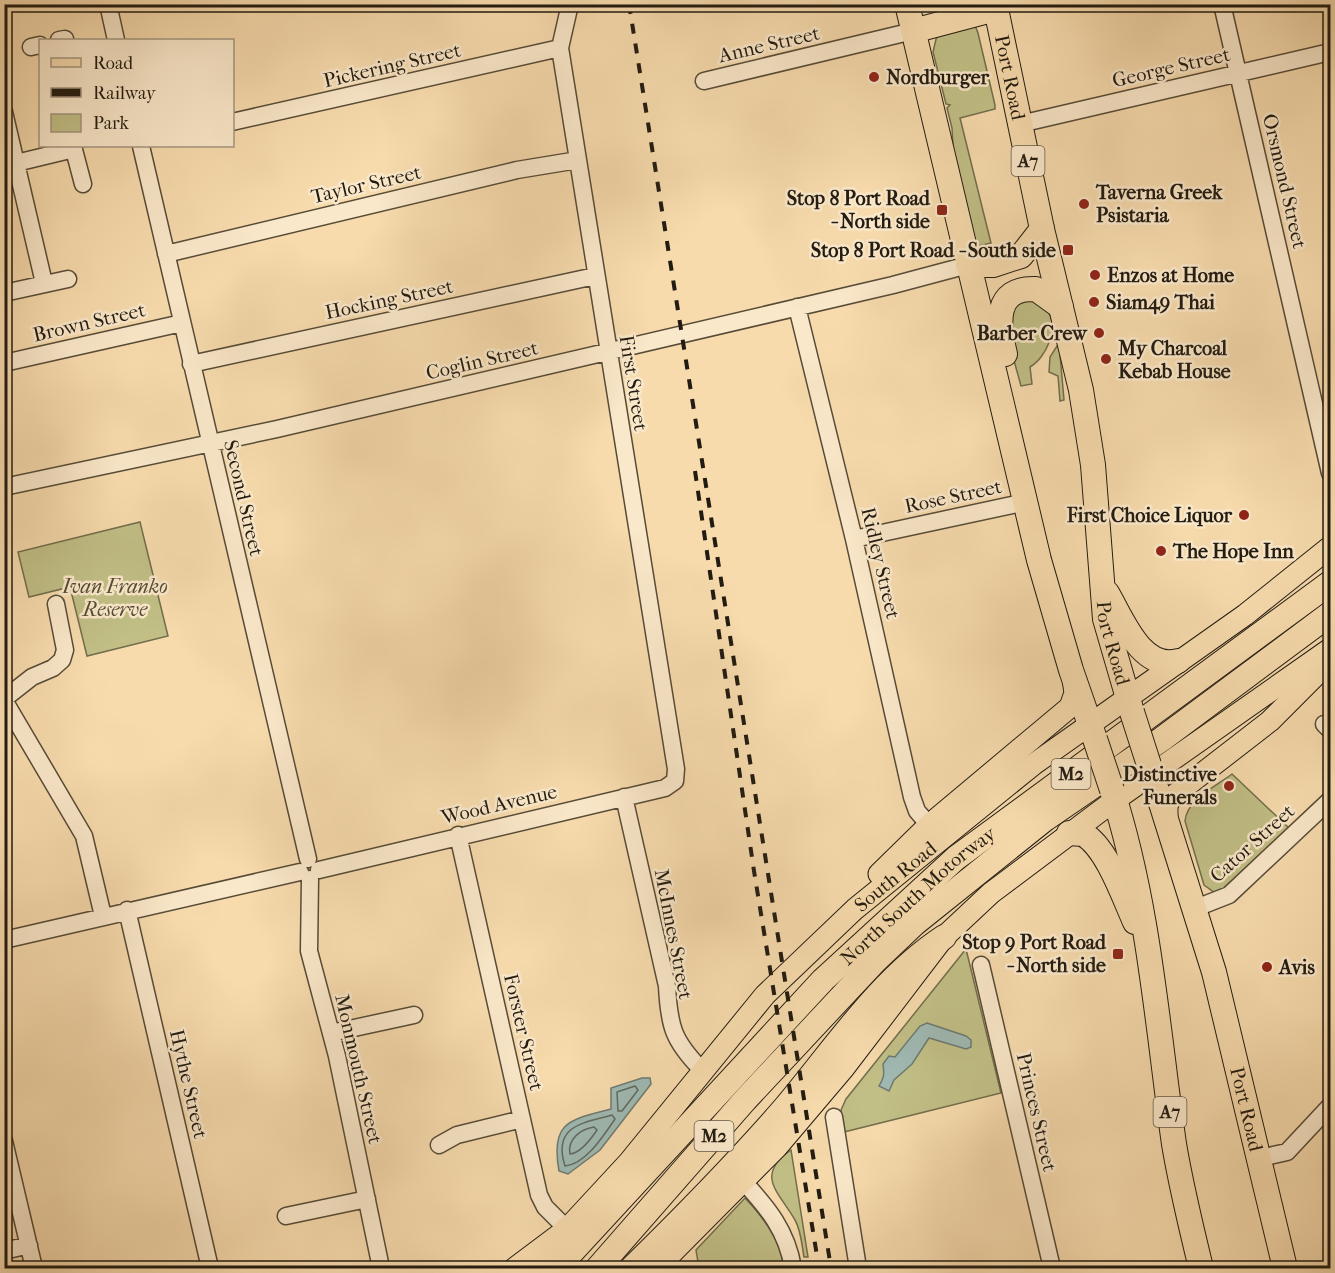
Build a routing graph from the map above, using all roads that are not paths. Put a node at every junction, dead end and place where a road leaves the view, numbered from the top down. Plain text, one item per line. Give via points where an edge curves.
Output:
1 (108, 4) edge
2 (570, 4) edge
3 (907, 4) edge
4 (1222, 4) edge
5 (995, 7) edge
6 (913, 31) junction
7 (116, 39) edge
8 (560, 48) junction
9 (1330, 52) edge
10 (1238, 73) junction
11 (704, 81) dead end
12 (4, 112) edge
13 (234, 122) edge
14 (1020, 124) junction
15 (74, 147) edge
16 (141, 147) edge
17 (578, 160) junction
18 (16, 163) junction
19 (83, 184) dead end
20 (1042, 229) junction
21 (166, 254) junction
22 (968, 266) junction
23 (595, 276) junction
24 (68, 279) dead end
25 (44, 283) junction
26 (4, 293) edge
27 (797, 307) junction
28 (1061, 307) junction
29 (182, 323) junction
30 (608, 351) junction
31 (4, 363) edge
32 (191, 364) junction
33 (209, 444) junction
34 (1017, 466) junction
35 (1330, 473) edge
36 (4, 487) edge
37 (1026, 502) junction
38 (854, 539) junction
39 (1330, 547) edge
40 (1100, 580) junction
41 (1330, 583) edge
42 (56, 604) dead end
43 (1330, 614) edge
44 (1330, 650) edge
45 (1178, 661) junction
46 (1330, 661) edge
47 (1071, 670) junction
48 (4, 700) edge
49 (1129, 705) junction
50 (1092, 732) junction
51 (676, 769) joint
52 (1150, 770) junction
53 (1113, 795) junction
54 (624, 797) junction
55 (1330, 800) edge
56 (1167, 821) junction
57 (929, 825) junction
58 (1069, 834) junction
59 (458, 835) junction
60 (309, 870) junction
61 (855, 909) junction
62 (1196, 909) junction
63 (127, 910) junction
64 (102, 916) junction
65 (944, 937) junction
66 (4, 940) edge
67 (1151, 957) junction
68 (981, 965) dead end
69 (414, 1015) dead end
70 (331, 1033) junction
71 (702, 1070) junction
72 (1330, 1106) edge
73 (834, 1117) dead end
74 (522, 1119) junction
75 (4, 1141) edge
76 (439, 1145) dead end
77 (1260, 1158) junction
78 (743, 1181) junction
79 (367, 1199) junction
80 (285, 1216) dead end
81 (567, 1229) junction
82 (29, 1245) junction
83 (4, 1251) edge
84 (34, 1269) edge
85 (210, 1269) edge
86 (381, 1269) edge
87 (515, 1269) edge
88 (534, 1269) edge
89 (557, 1269) edge
90 (598, 1269) edge
91 (632, 1269) edge
92 (657, 1269) edge
93 (794, 1269) edge
94 (858, 1269) edge
95 (1052, 1269) edge
96 (1201, 1269) edge
97 (1285, 1269) edge

1 - 7 street
2 - 8 street, First Street
3 - 6 highway, A7
4 - 10 street, Orsmond Street
5 - 6 highway
5 - 14 highway, Port Road / A7
6 - 11 street, Anne Street
6 - 22 highway, A7
8 - 13 street, Pickering Street
8 - 17 street, First Street
9 - 10 street, George Street
10 - 14 street, George Street
10 - 35 street, Orsmond Street
12 - 18 street
14 - 20 highway, Port Road / A7
15 - 18 street
15 - 19 street
16 - 21 street, Second Street
17 - 21 street, Taylor Street via 517,170
17 - 23 street, First Street
18 - 25 street
20 - 22 highway via 1021,256 993,265
20 - 28 highway, Port Road / A7
21 - 29 street, Second Street
22 - 27 street, Coglin Street
22 - 34 highway, A7
23 - 30 street, First Street
23 - 32 street, Hocking Street
24 - 25 street
25 - 26 street
27 - 30 street, Coglin Street
27 - 38 street, Ridley Street
28 - 34 highway via 1047,294 1033,289 1011,296 1000,314 1000,331 1018,406
28 - 40 highway, Port Road / A7 via 1094,465
29 - 31 street, Brown Street
29 - 32 street, Second Street
30 - 33 street, Coglin Street
30 - 51 street, First Street
32 - 33 street, Second Street
33 - 36 street, Coglin Street
33 - 60 street, Second Street
34 - 37 highway, A7
37 - 38 street, Rose Street
37 - 47 highway, A7
38 - 57 street, Ridley Street via 912,797
39 - 45 main road, South Road via 1281,589
40 - 45 highway via 1145,653 1161,662
40 - 49 highway, Port Road / A7 via 1105,619
41 - 89 highway, North South Motorway / M2 via 956,858 823,980
42 - 48 street via 65,650 62,660 32,677
43 - 90 highway, North South Motorway / M2 via 1162,739 1045,819 914,924 761,1083
44 - 52 main road
45 - 49 main road, South Road
46 - 56 main road via 1270,721 1172,797 1167,806
47 - 50 highway, A7
47 - 57 main road via 1076,693 1070,707
48 - 64 street via 84,836
49 - 50 main road, South Road
49 - 52 highway, Port Road / A7, bridge
50 - 53 highway, A7, bridge
50 - 61 main road, South Road via 1010,782
51 - 54 street, Wood Avenue via 675,781 665,788
52 - 53 main road
52 - 56 highway, Port Road / A7
53 - 58 main road
53 - 67 highway, A7 via 1138,888
54 - 59 street, Wood Avenue
54 - 71 street, McInnes Street via 667,986 673,1034
55 - 62 street, Cator Street via 1227,897
56 - 62 highway, Port Road / A7
57 - 61 main road via 885,868
58 - 65 main road via 992,893
58 - 67 highway via 1085,835 1099,850
59 - 60 street, Wood Avenue
59 - 74 street, Forster Street
60 - 63 street, Wood Avenue
60 - 70 street, Monmouth Street via 309,951
61 - 71 main road, South Road via 765,995
62 - 77 highway, Port Road / A7
63 - 64 street, Wood Avenue
63 - 85 street, Hythe Street
64 - 66 street, Wood Avenue
65 - 78 main road via 844,1068
65 - 91 highway via 920,953 887,986 773,1121
67 - 96 highway, A7 via 1175,1145
68 - 95 street, Princes Street
69 - 70 street
70 - 79 street, Monmouth Street
71 - 81 main road, South Road via 629,1162
72 - 77 street via 1287,1152
73 - 94 street
74 - 76 street via 457,1134
74 - 81 street, Forster Street via 539,1195
75 - 82 street
77 - 97 highway, Port Road / A7
78 - 92 main road
78 - 93 street via 772,1213 783,1232
79 - 80 street
79 - 86 street, Monmouth Street
81 - 87 main road, South Road
81 - 88 highway
82 - 83 street
82 - 84 street

